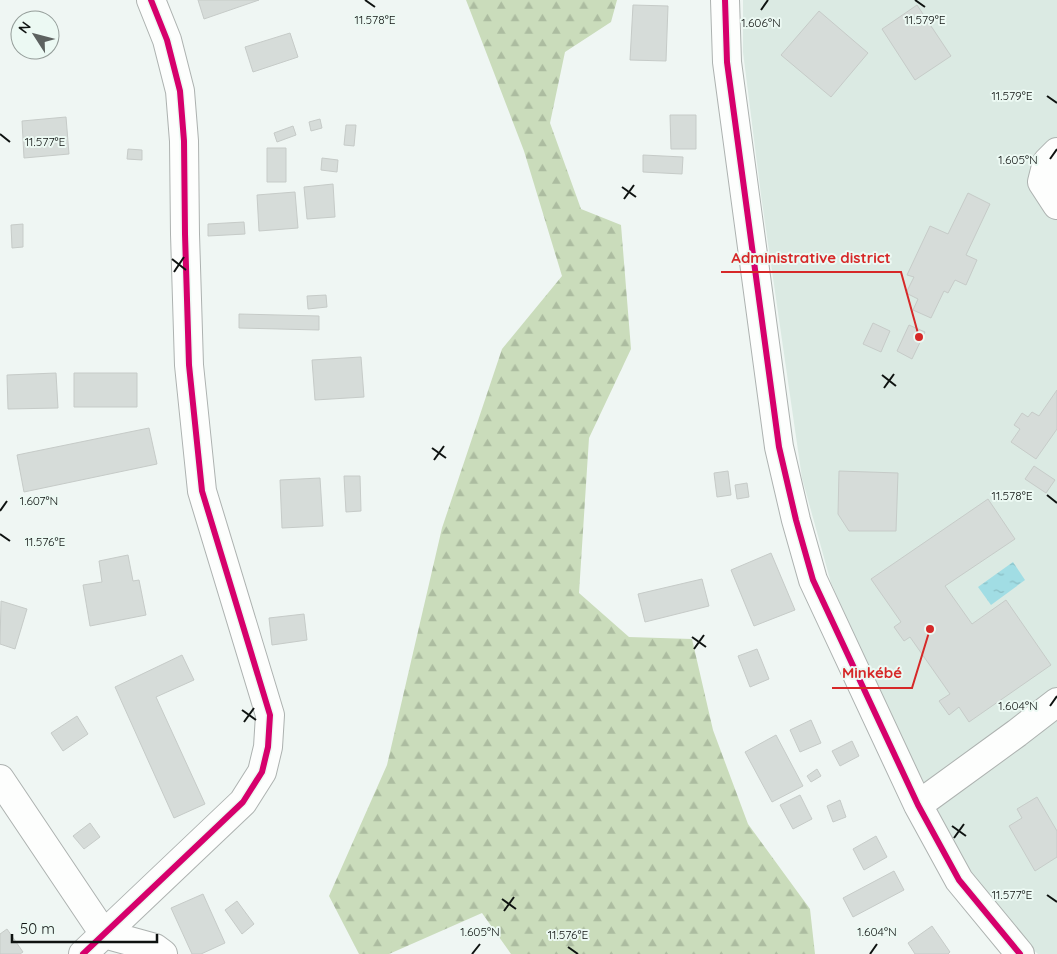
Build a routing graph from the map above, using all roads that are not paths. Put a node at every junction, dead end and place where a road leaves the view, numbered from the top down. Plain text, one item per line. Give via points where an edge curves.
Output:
1 (151, 0) edge
2 (725, 0) edge
3 (1057, 152) edge
4 (1057, 205) edge
5 (1057, 702) edge
6 (0, 778) edge
7 (918, 805) junction
8 (104, 934) junction
9 (83, 954) edge
10 (163, 954) edge
11 (1020, 954) edge

1 - 8 street via 180,91 189,365 202,490 270,715 262,772 243,802
2 - 7 street via 727,62 760,309 779,447 796,520 813,580
3 - 4 street via 1047,162 1042,182
5 - 7 street
6 - 8 street
7 - 11 street via 958,880
8 - 9 street
8 - 10 street via 155,948

